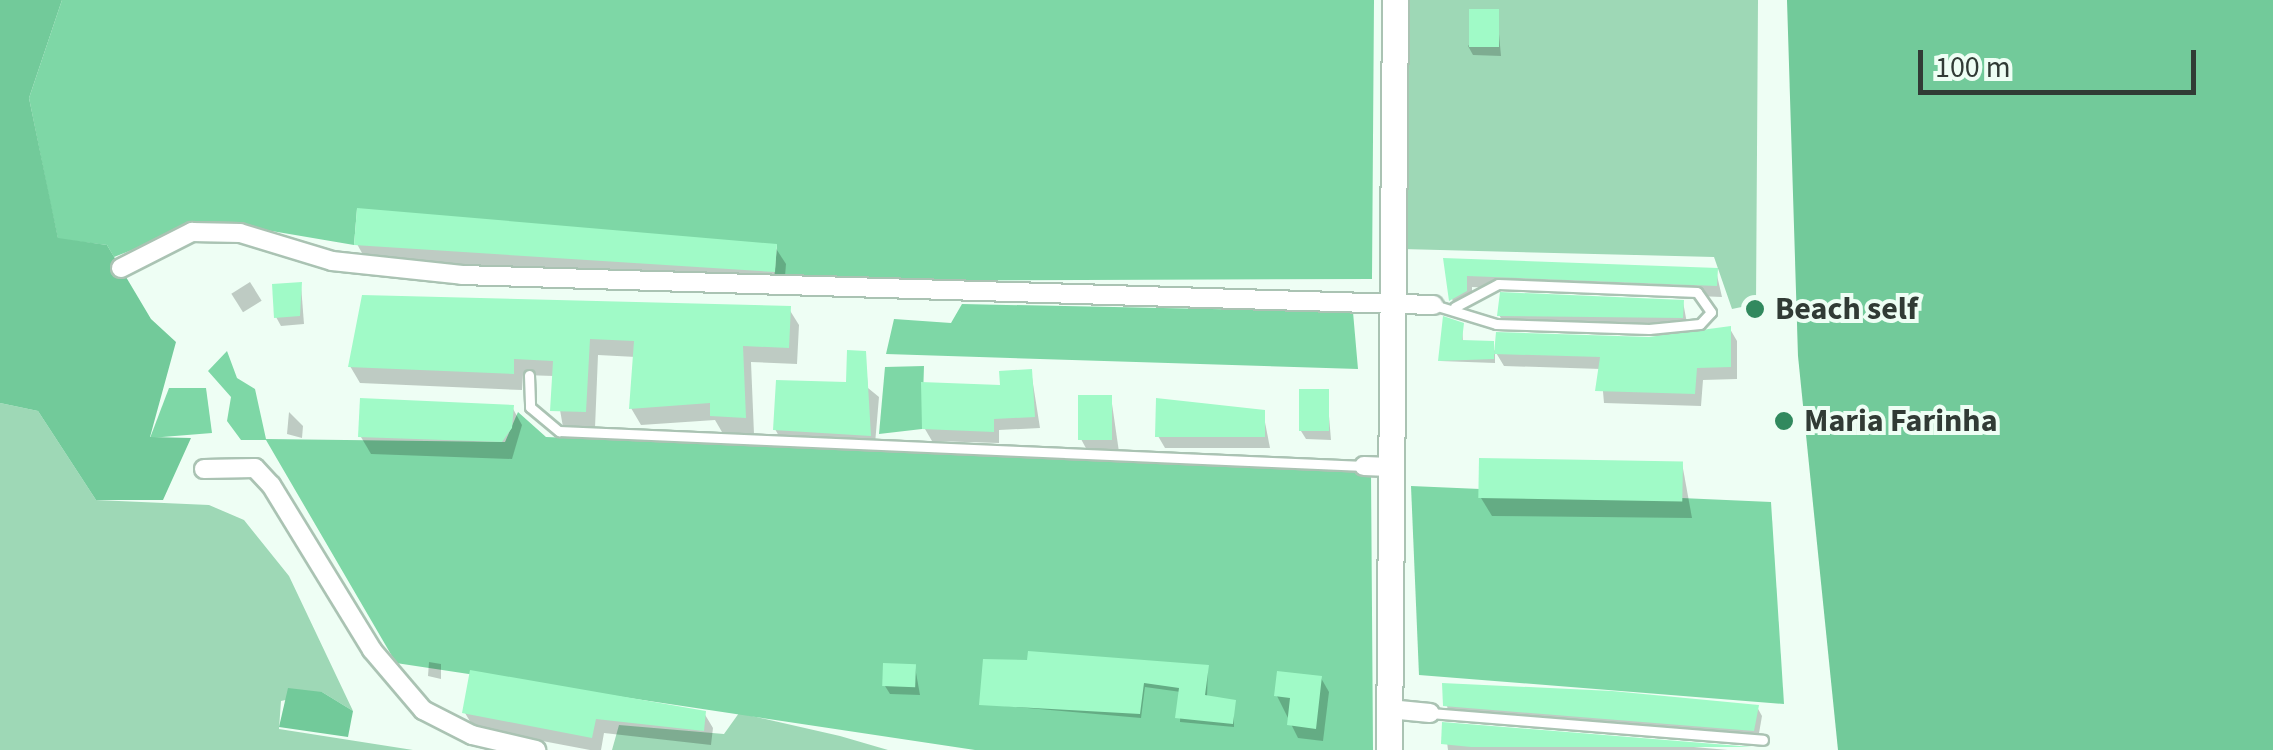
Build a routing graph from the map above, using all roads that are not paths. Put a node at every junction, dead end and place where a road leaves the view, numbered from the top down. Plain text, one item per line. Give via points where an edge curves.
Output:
1 (1395, 0) edge
2 (121, 268) dead end
3 (1393, 304) junction
4 (1434, 306) joint
5 (1454, 308) junction
6 (529, 375) dead end
7 (1364, 466) joint
8 (1390, 467) junction
9 (204, 469) dead end
10 (1389, 709) junction
11 (1430, 713) joint
12 (1763, 740) dead end
13 (536, 750) edge
14 (1389, 750) edge

1 - 3 main road
2 - 3 street via 192,232 240,233 332,261 462,275
3 - 4 street
3 - 8 main road
4 - 5 lane
5 - 5 lane via 1498,284 1697,292 1711,312 1700,324 1649,329 1496,324
6 - 7 lane via 530,406 559,431
7 - 8 street
8 - 10 main road
9 - 13 street via 255,468 271,485 372,650 423,710 472,735
10 - 11 street
10 - 14 main road
11 - 12 lane

